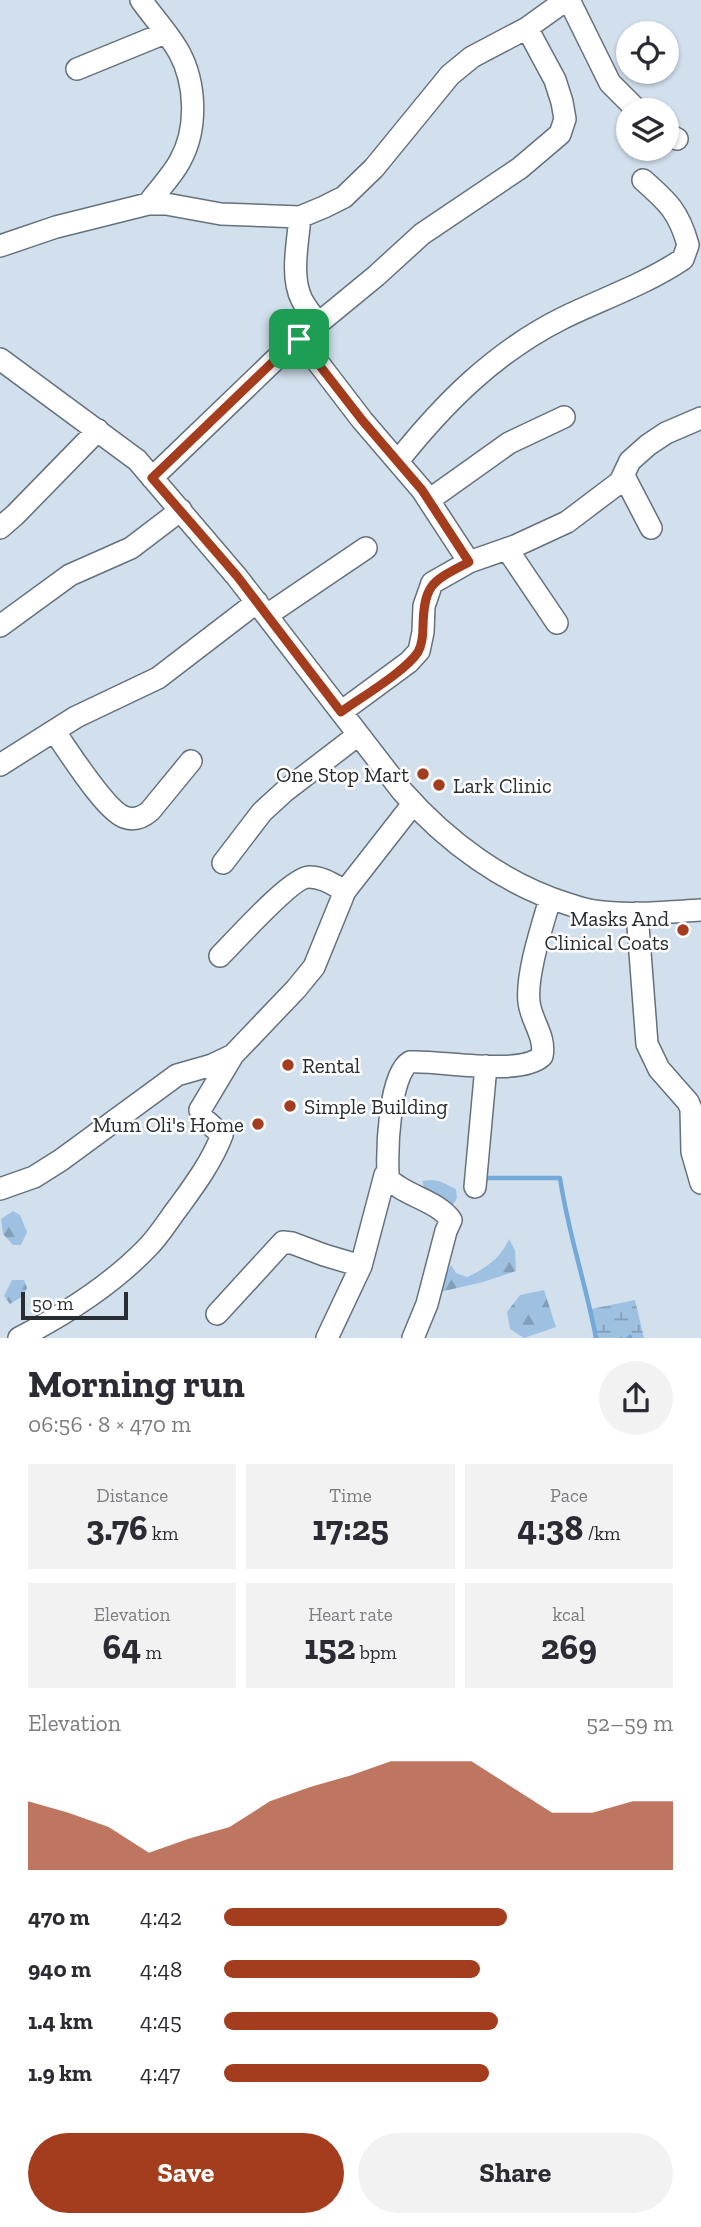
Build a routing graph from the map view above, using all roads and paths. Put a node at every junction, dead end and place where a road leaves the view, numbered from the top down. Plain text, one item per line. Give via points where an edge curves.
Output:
1 (141, 0) edge
2 (567, 0) edge
3 (527, 28) junction
4 (165, 33) junction
5 (77, 69) dead end
6 (622, 98) edge
7 (643, 180) dead end
8 (148, 204) junction
9 (300, 217) junction
10 (0, 246) edge
11 (318, 323) junction
12 (299, 339) junction
13 (0, 359) edge
14 (564, 417) dead end
15 (701, 418) edge
16 (98, 430) junction
17 (398, 461) junction
18 (624, 476) junction
19 (152, 478) junction
20 (429, 500) junction
21 (181, 510) junction
22 (0, 528) edge
23 (651, 528) dead end
24 (366, 548) dead end
25 (507, 549) junction
26 (469, 562) junction
27 (262, 608) junction
28 (556, 623) dead end
29 (0, 626) edge
30 (341, 712) junction
31 (54, 731) junction
32 (358, 735) junction
33 (191, 761) dead end
34 (0, 765) edge
35 (413, 804) junction
36 (223, 863) dead end
37 (345, 891) junction
38 (550, 899) junction
39 (701, 910) edge
40 (637, 913) junction
41 (220, 956) dead end
42 (233, 1055) junction
43 (485, 1066) junction
44 (386, 1175) junction
45 (701, 1183) edge
46 (475, 1187) dead end
47 (0, 1189) edge
48 (361, 1266) junction
49 (217, 1314) dead end
50 (19, 1338) edge
51 (327, 1338) edge
52 (413, 1338) edge

1 - 4 street
2 - 3 street
2 - 6 street
3 - 9 street via 472,57 450,75 374,168 344,197
3 - 11 street via 562,102 565,119 560,134 520,168 422,234
4 - 5 street
4 - 8 street via 188,71 190,133 180,161
7 - 17 street via 678,218 688,246 683,259 510,348 450,401
8 - 9 street via 221,214
8 - 10 street
9 - 11 street via 298,290
11 - 12 street
12 - 17 street
12 - 19 street
13 - 16 street
14 - 20 street via 509,443
15 - 18 street via 648,445 630,461
16 - 19 street
16 - 22 street
17 - 20 street
18 - 23 street
18 - 25 street via 567,522
19 - 21 street
20 - 26 street
21 - 27 street
21 - 29 street via 131,548 70,575
24 - 27 street
25 - 26 street
25 - 28 street
26 - 30 street via 432,583 424,606 419,651 410,662
27 - 30 street
27 - 31 street via 158,678
30 - 32 street
31 - 33 street via 102,796 126,818 150,811
31 - 34 street
32 - 35 street
32 - 36 street via 278,798 248,828
35 - 37 street
35 - 38 street via 475,857
37 - 41 street via 324,880 302,878
37 - 42 street via 314,967
38 - 40 street via 592,911
38 - 43 street via 529,991 542,1056 529,1062
39 - 40 street
40 - 45 street via 647,1044 659,1069 691,1109 692,1152
42 - 47 street via 177,1075 61,1160
42 - 50 street via 200,1110 222,1135 216,1150 165,1225 148,1247 105,1283
43 - 44 street via 420,1062 404,1066 391,1114
43 - 46 street
44 - 48 street
44 - 52 street via 393,1185 451,1220
48 - 49 street via 283,1242
48 - 51 street

